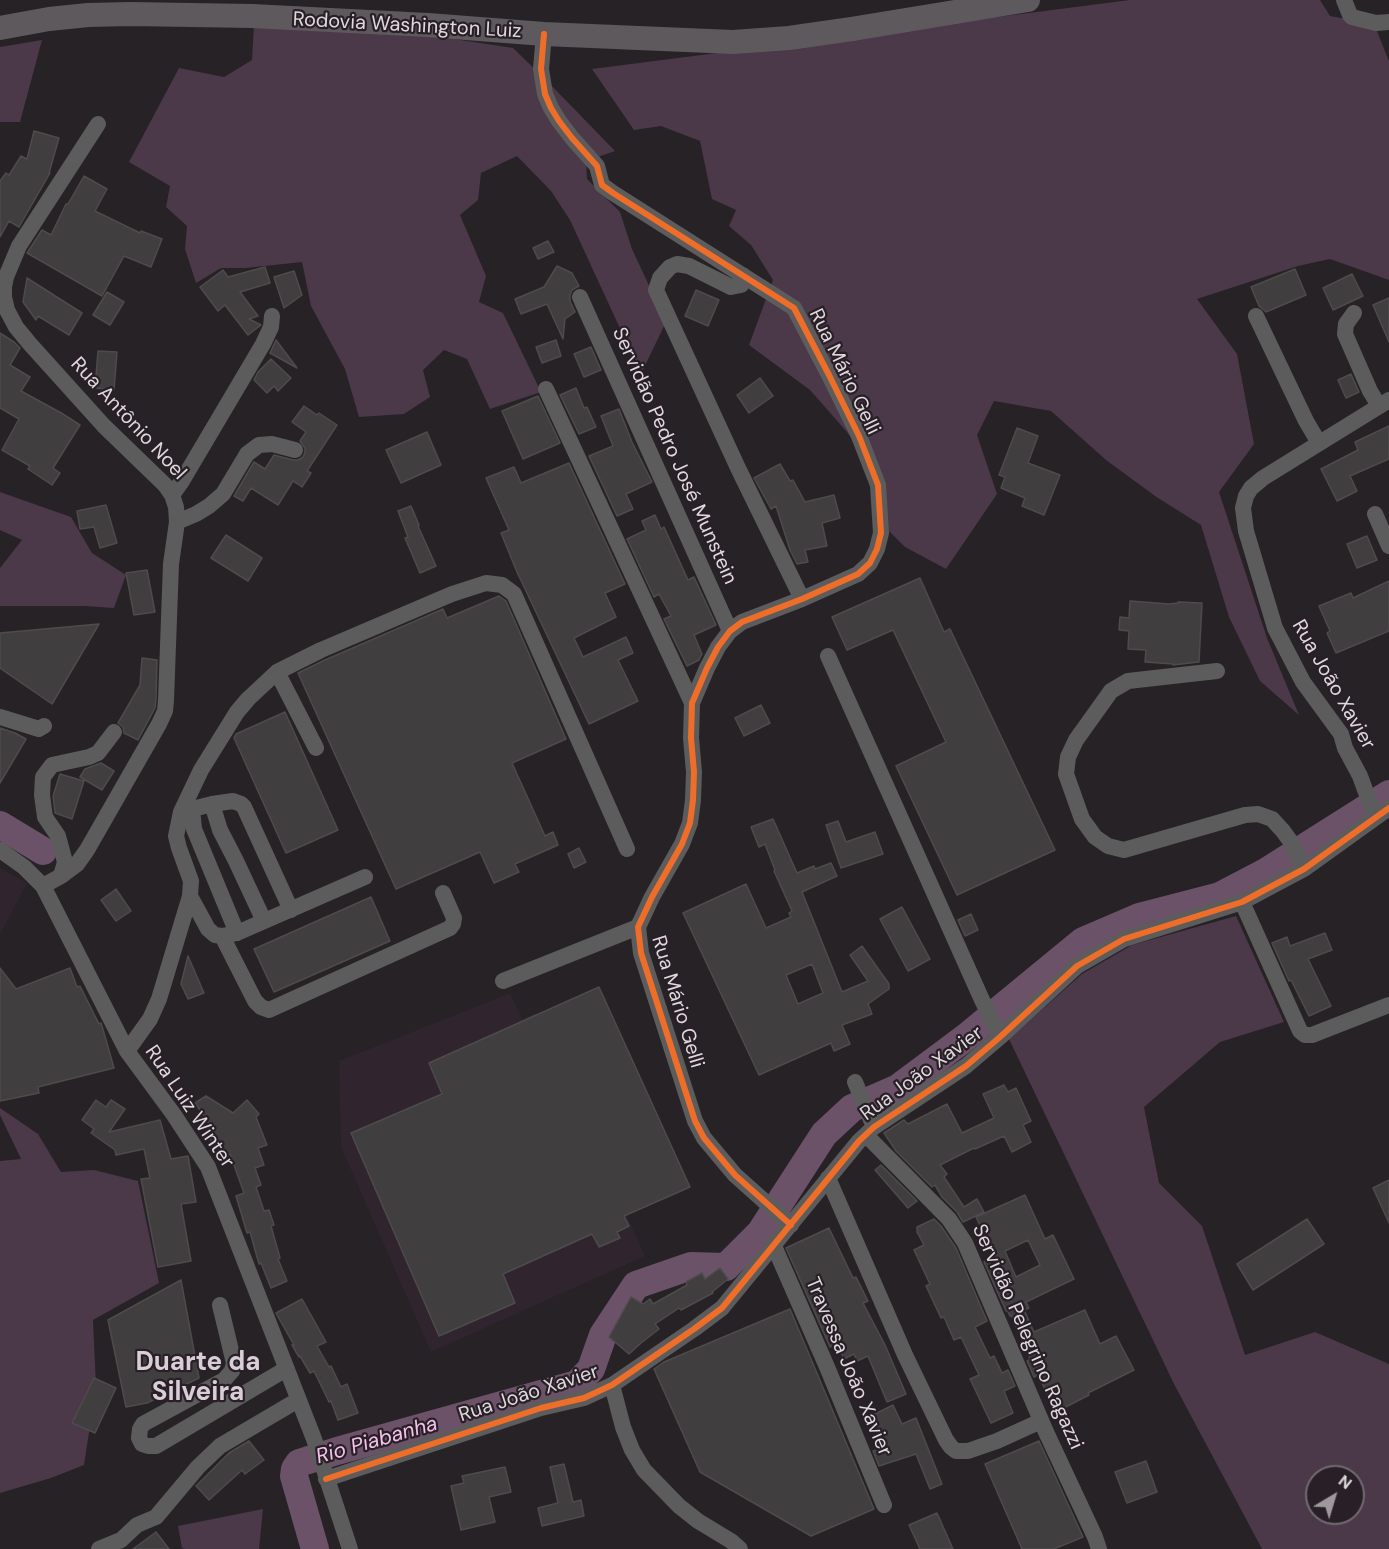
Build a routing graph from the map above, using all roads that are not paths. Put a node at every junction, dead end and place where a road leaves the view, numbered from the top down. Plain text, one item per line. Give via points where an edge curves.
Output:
1 (1028, 0) edge
2 (1344, 0) edge
3 (1389, 22) edge
4 (0, 28) edge
5 (544, 34) junction
6 (98, 124) dead end
7 (743, 275) junction
8 (580, 297) dead end
9 (1354, 313) dead end
10 (272, 316) dead end
11 (1256, 316) dead end
12 (546, 388) dead end
13 (1384, 403) edge
14 (1319, 443) junction
15 (295, 450) dead end
16 (172, 495) junction
17 (1376, 514) dead end
18 (177, 522) junction
19 (1389, 546) edge
20 (802, 599) junction
21 (730, 632) junction
22 (828, 656) dead end
23 (1217, 671) dead end
24 (276, 672) junction
25 (692, 703) junction
26 (0, 717) edge
27 (44, 726) dead end
28 (114, 732) dead end
29 (316, 748) dead end
30 (212, 804) junction
31 (187, 811) junction
32 (1380, 814) edge
33 (627, 849) dead end
34 (0, 850) edge
35 (1300, 861) junction
36 (62, 876) junction
37 (364, 877) dead end
38 (43, 886) junction
39 (443, 893) dead end
40 (190, 896) junction
41 (1242, 902) junction
42 (291, 909) junction
43 (264, 921) junction
44 (638, 927) junction
45 (230, 935) junction
46 (502, 981) dead end
47 (1389, 1005) edge
48 (1000, 1037) junction
49 (127, 1051) junction
50 (855, 1082) dead end
51 (870, 1131) junction
52 (828, 1178) junction
53 (786, 1221) junction
54 (774, 1246) junction
55 (220, 1305) dead end
56 (286, 1369) junction
57 (612, 1385) junction
58 (298, 1400) junction
59 (1041, 1421) junction
60 (324, 1474) junction
61 (884, 1504) dead end
62 (99, 1549) edge
63 (350, 1549) edge
64 (740, 1549) edge
65 (1099, 1549) edge

1 - 5 highway, Rodovia Washington Luiz via 789,38 733,42
2 - 3 street via 1352,17
4 - 5 highway, Rodovia Washington Luiz via 88,15 130,14 252,16
5 - 7 street, Rua Mário Gelli via 541,69 550,108 597,166 604,188
6 - 16 street, Rua Antônio Noel via 19,246 6,277 4,297 16,327
7 - 20 street, Rua Mário Gelli via 794,308 854,426 878,485 881,533 870,562 858,574
7 - 20 street via 741,285 730,287 677,264 660,278 656,290
8 - 21 street, Servidão Pedro José Munstein
9 - 13 street via 1344,334 1370,391
10 - 16 street via 263,344
11 - 14 street
12 - 25 street
13 - 14 street, Rua João Xavier
14 - 32 street, Rua João Xavier via 1251,488 1243,508 1246,531 1275,628 1303,682 1341,734
15 - 18 street via 259,445 247,454 223,494 196,514
16 - 18 street, Rua Antônio Noel
17 - 19 street
18 - 36 street, Rua Antônio Noel via 171,564 165,711 97,834 76,864
20 - 21 street, Rua Mário Gelli via 742,622
21 - 25 street, Rua Mário Gelli via 718,647
22 - 48 street
23 - 35 street via 1128,681 1111,691 1068,757 1066,774 1082,819 1095,837 1124,850 1245,814 1258,814 1272,819 1283,831
24 - 29 street
24 - 31 street via 237,712 201,771
24 - 33 street via 452,594 486,583 502,585 514,594
25 - 44 street, Rua Mário Gelli via 694,772 690,823
26 - 27 street via 39,729
28 - 36 street via 98,753 52,765 43,777 45,817 58,836 65,862
30 - 31 street
30 - 42 street via 233,801 244,807
30 - 43 street via 220,830
31 - 40 street via 177,836 191,881
31 - 45 street
32 - 35 street, Rua João Xavier
34 - 38 street, Rua Luiz Winter
35 - 41 street, Rua João Xavier
36 - 38 street, Rua Antônio Noel
37 - 42 street
38 - 49 street, Rua Luiz Winter
39 - 45 street via 454,918 450,928 269,1010 255,1001
40 - 45 street via 208,929 215,935
40 - 49 street via 159,999 146,1027
41 - 47 street via 1305,1035
41 - 48 street, Rua João Xavier via 1124,939 1107,948 1077,966
42 - 43 street
43 - 45 street
44 - 46 street
44 - 53 street, Rua Mário Gelli via 641,953 695,1121 735,1175
48 - 51 street, Rua João Xavier via 966,1066
49 - 56 street, Rua Luiz Winter via 208,1167
50 - 51 street
51 - 52 street, Rua João Xavier
51 - 59 street, Servidão Pelegrino Ragazzi via 958,1230
52 - 53 street, Rua João Xavier
52 - 59 street via 905,1355 951,1448 968,1451
53 - 54 street, Rua João Xavier
54 - 57 street, Rua João Xavier via 722,1308
54 - 61 street, Travessa João Xavier
55 - 56 street via 234,1363 232,1371 224,1380 143,1424 139,1438 142,1444 156,1446
56 - 58 street, Rua Luiz Winter
57 - 60 street, Rua João Xavier via 584,1398
57 - 64 street via 623,1427 644,1470 679,1506
58 - 60 street, Rua Luiz Winter
58 - 62 street via 220,1446 156,1516 137,1525 121,1540
59 - 65 street, Servidão Pelegrino Ragazzi
60 - 63 street, Rua Luiz Winter

